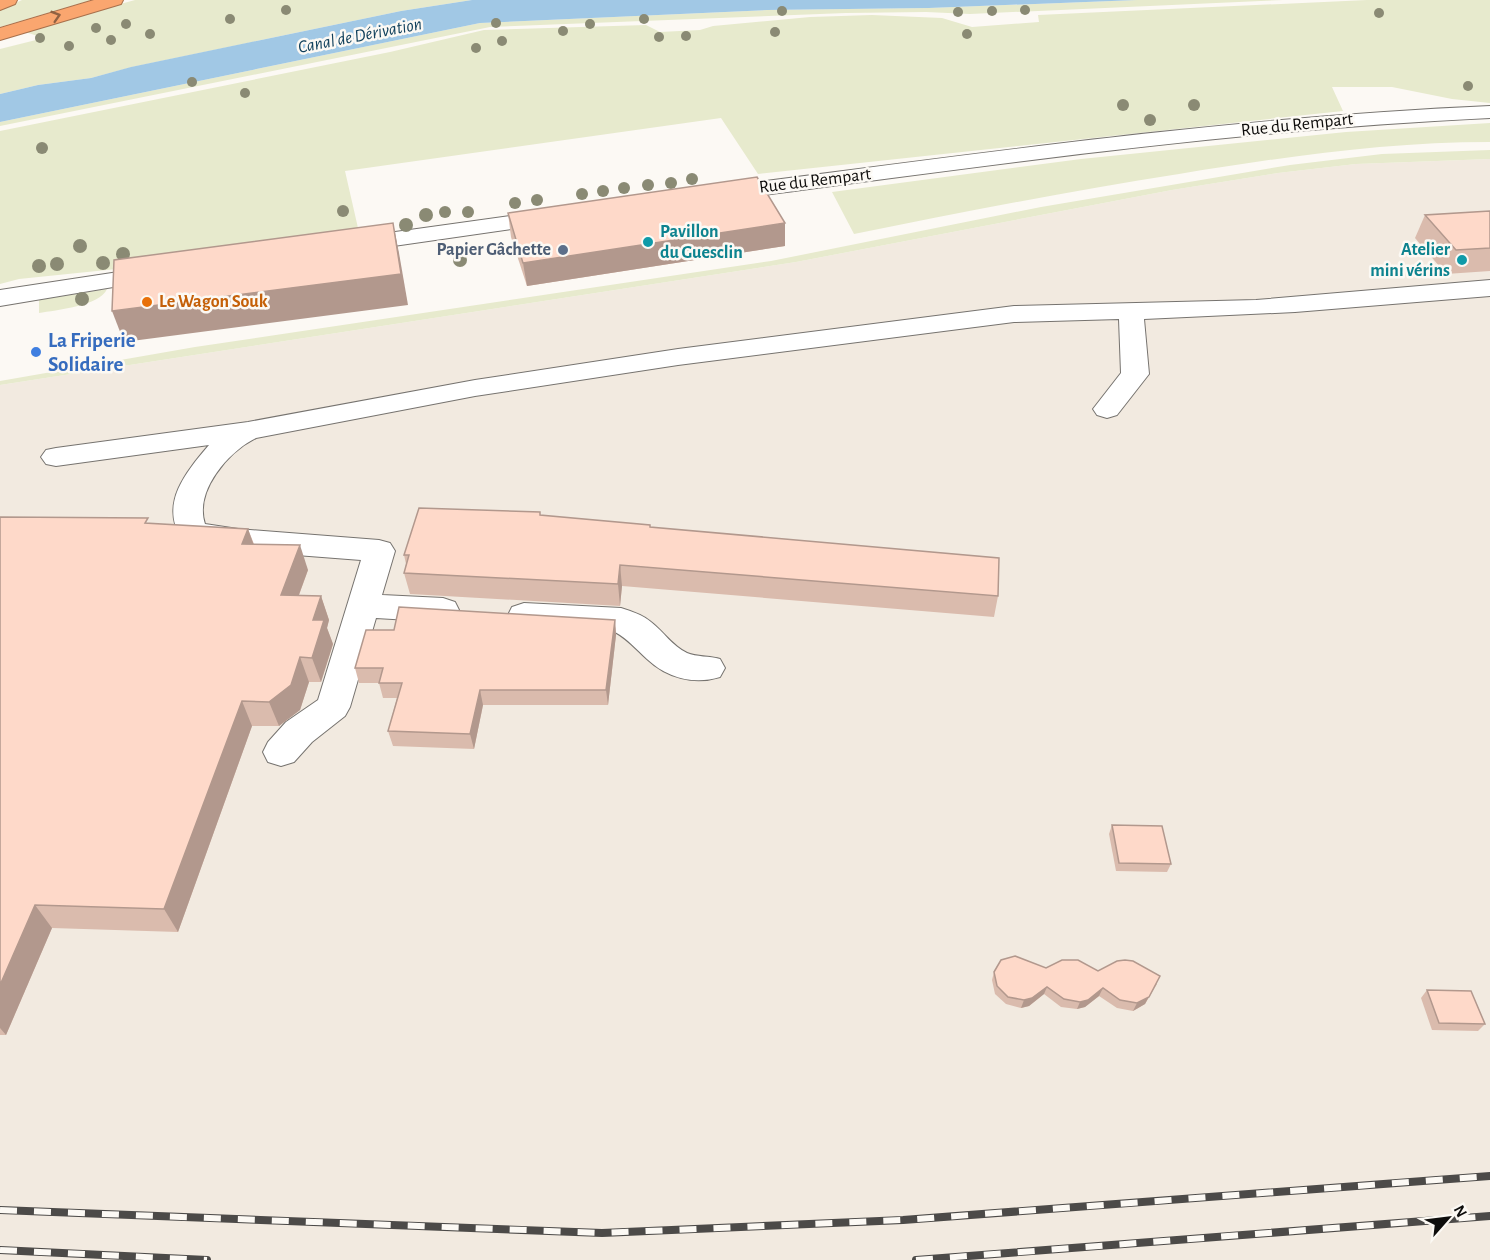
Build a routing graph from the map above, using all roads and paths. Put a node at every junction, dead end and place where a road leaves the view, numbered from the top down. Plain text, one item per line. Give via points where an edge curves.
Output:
1 (8, 0) edge
2 (114, 0) edge
3 (0, 4) edge
4 (0, 34) edge
5 (1490, 112) edge
6 (699, 197) edge
7 (572, 214) edge
8 (328, 248) edge
9 (177, 270) edge
10 (1490, 288) edge
11 (0, 298) edge
12 (1131, 310) junction
13 (1107, 409) dead end
14 (248, 431) junction
15 (56, 457) dead end
16 (364, 606) junction
17 (708, 668) dead end
18 (281, 752) dead end

1 - 3 highway
4 -> 2 highway
5 - 6 street, Rue du Rempart via 1380,117 1081,147
7 - 8 street
9 - 11 street
10 - 12 street via 1268,307
12 - 13 street via 1135,374
12 - 14 street via 1014,314 678,357 475,388
14 - 15 street
14 - 16 street via 218,454 195,487 180,530 207,537 379,551
16 - 17 street via 621,620 683,667
16 - 18 street via 333,707 299,732

